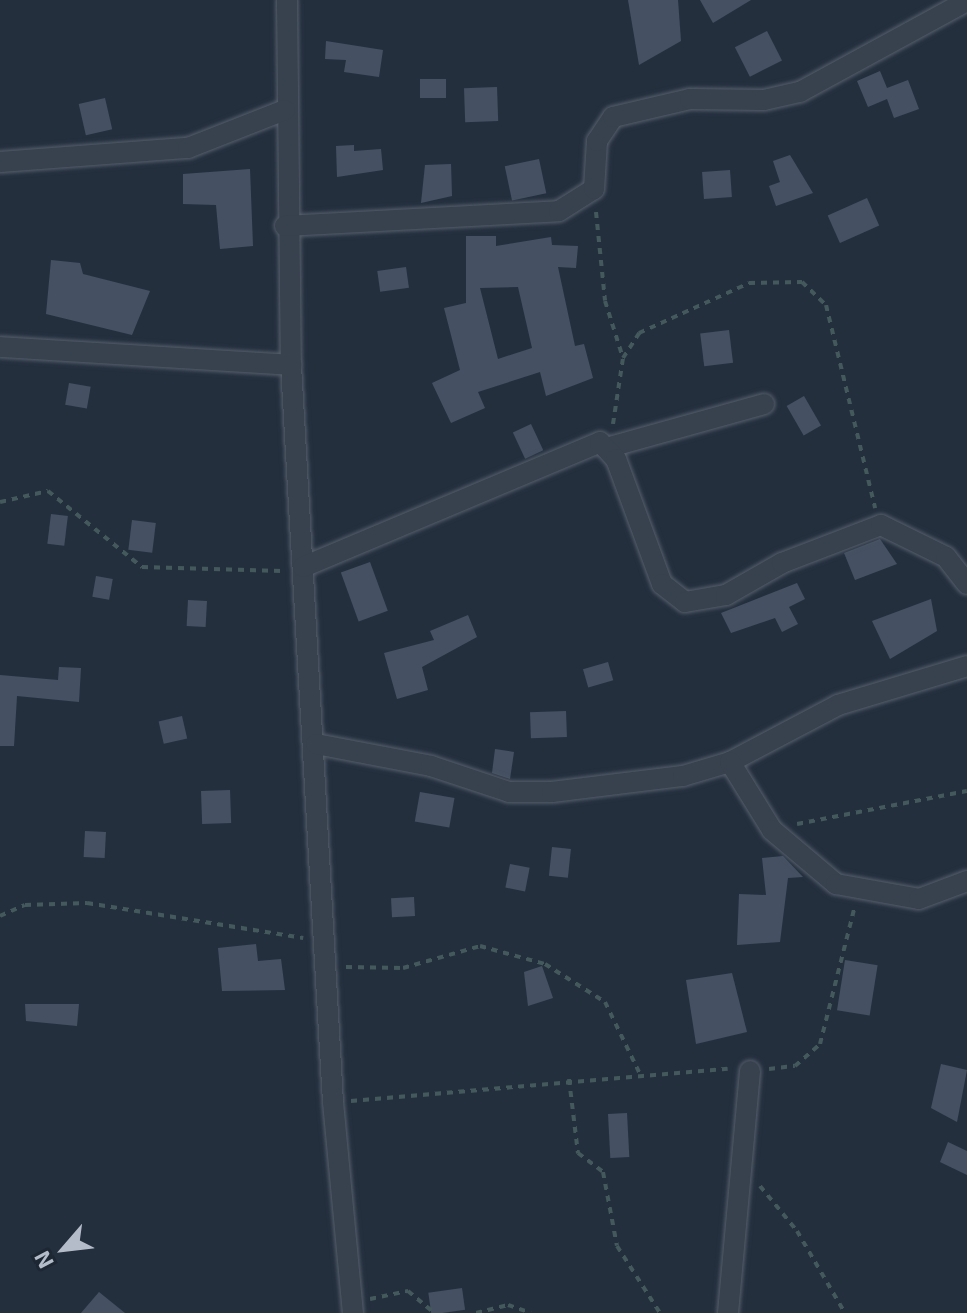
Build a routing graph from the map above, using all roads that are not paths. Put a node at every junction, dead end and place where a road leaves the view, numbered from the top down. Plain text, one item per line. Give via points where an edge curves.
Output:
1 (288, 0) edge
2 (967, 1) edge
3 (285, 110) junction
4 (0, 162) edge
5 (285, 226) junction
6 (0, 347) edge
7 (291, 365) junction
8 (764, 404) dead end
9 (608, 445) junction
10 (304, 569) junction
11 (967, 584) edge
12 (967, 666) edge
13 (316, 744) junction
14 (730, 762) junction
15 (967, 881) edge
16 (750, 1071) road end
17 (352, 1308) edge
18 (728, 1313) edge

1 - 3 street
2 - 5 street via 800,92 690,99 613,117 597,141 594,189 559,211 501,220
3 - 4 street via 188,148
3 - 5 street
5 - 7 street
6 - 7 street
7 - 10 street
8 - 9 street
9 - 10 street via 589,443
9 - 11 street via 662,584 685,602 726,595 782,563 881,525 946,557
10 - 13 street
12 - 14 street via 838,705
13 - 14 street via 431,766 509,792 683,776
13 - 17 street via 333,1102
14 - 15 street via 772,830 811,867 859,893 919,899
16 - 18 street

